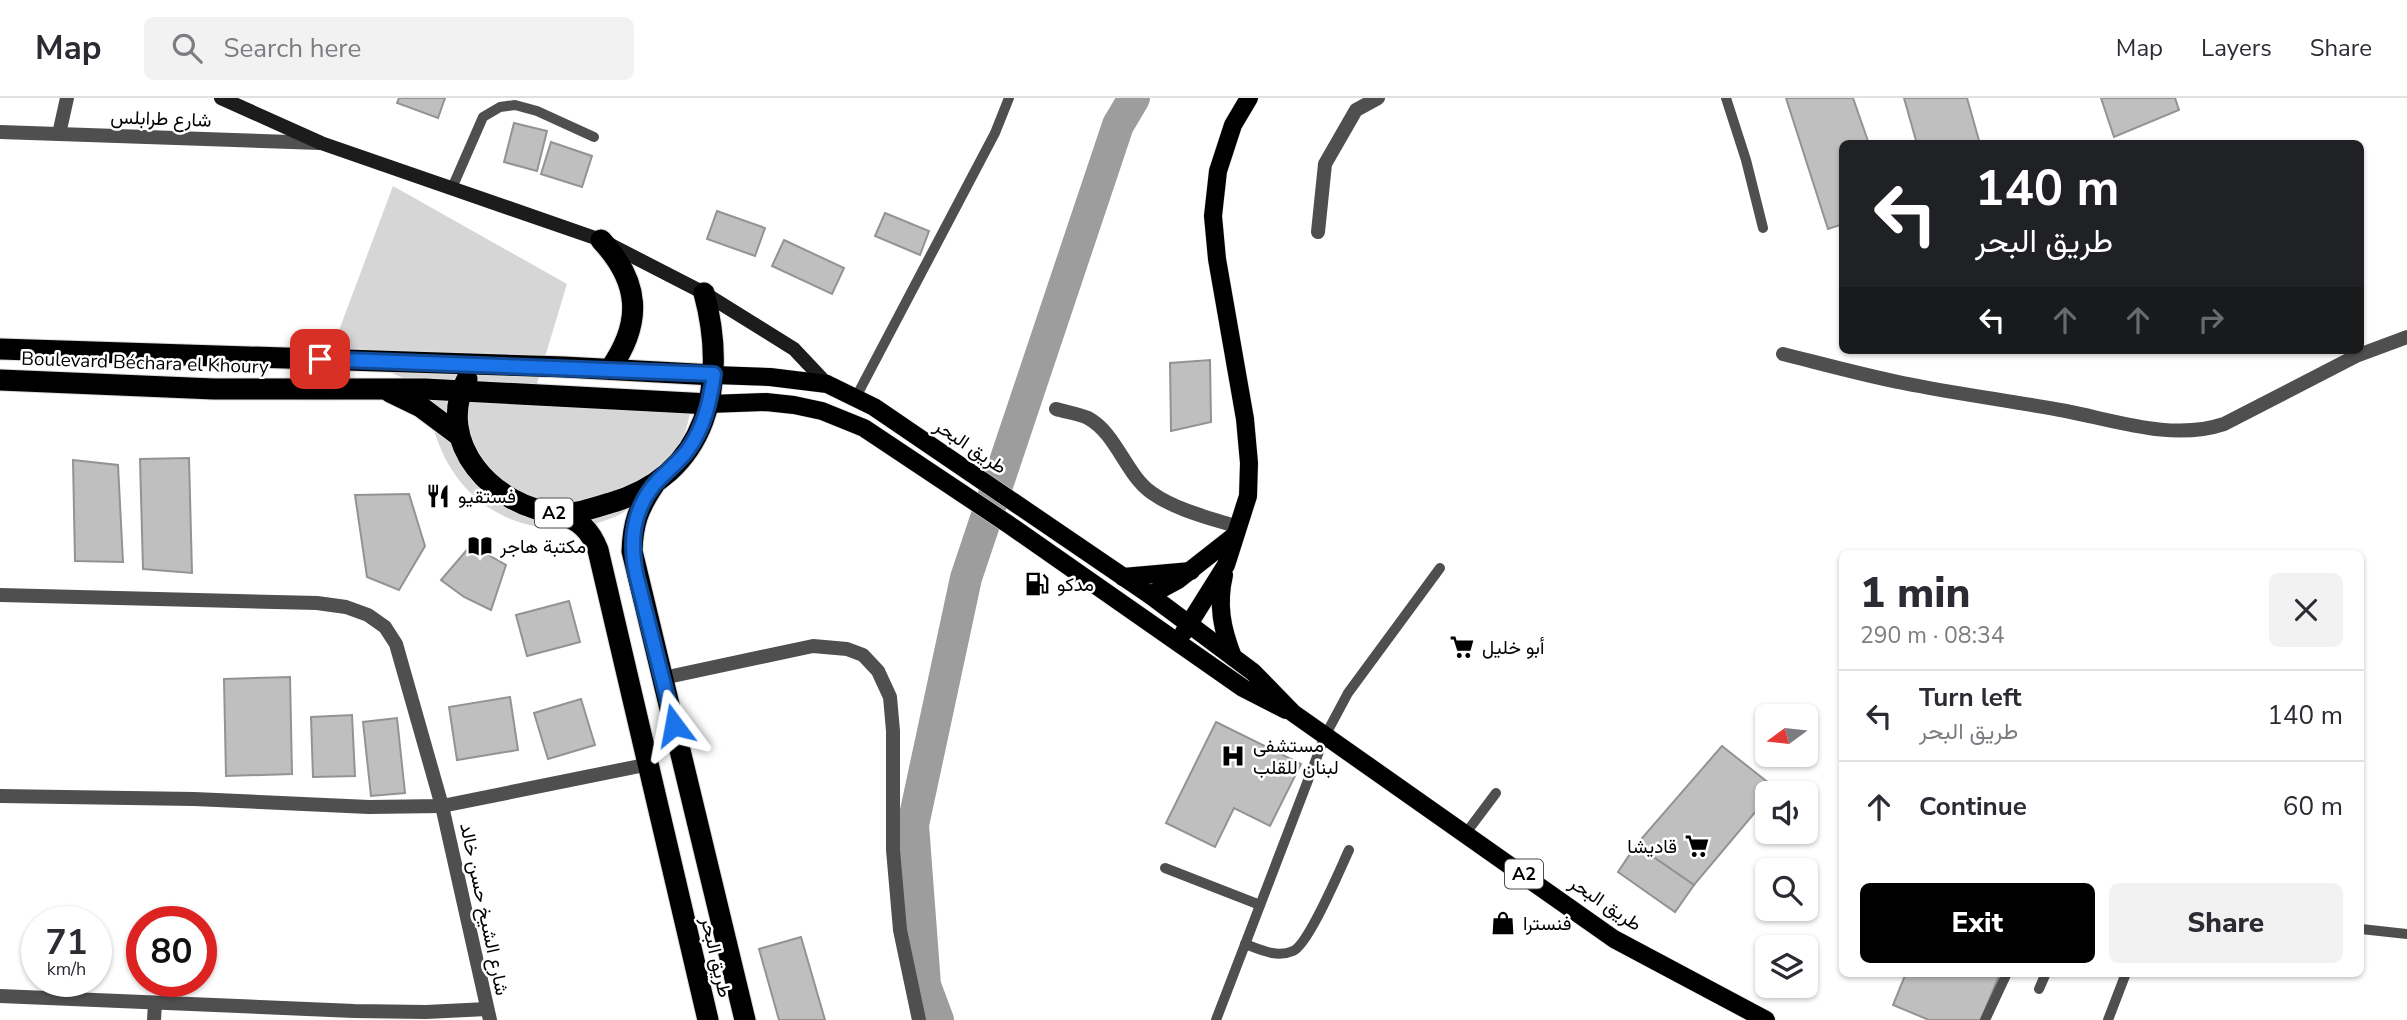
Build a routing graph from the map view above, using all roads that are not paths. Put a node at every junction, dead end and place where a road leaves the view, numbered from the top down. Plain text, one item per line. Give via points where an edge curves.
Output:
1 (67, 98) edge
2 (221, 98) edge
3 (1009, 98) edge
4 (1249, 98) edge
5 (1378, 98) edge
6 (1726, 98) edge
7 (0, 132) edge
8 (58, 134) junction
9 (594, 137) dead end
10 (321, 143) junction
11 (452, 188) junction
12 (1763, 228) dead end
13 (1318, 232) dead end
14 (601, 240) junction
15 (704, 293) junction
16 (2407, 337) edge
17 (0, 349) edge
18 (1783, 354) dead end
19 (218, 355) junction
20 (475, 364) junction
21 (564, 367) joint
22 (610, 369) junction
23 (682, 373) junction
24 (714, 374) junction
25 (0, 380) edge
26 (827, 384) junction
27 (214, 389) junction
28 (381, 389) junction
29 (460, 391) junction
30 (856, 397) junction
31 (682, 403) junction
32 (709, 404) junction
33 (1056, 409) dead end
34 (457, 434) junction
35 (654, 485) junction
36 (1010, 501) junction
37 (559, 514) junction
38 (1001, 519) junction
39 (1236, 532) junction
40 (1226, 565) junction
41 (1440, 568) dead end
42 (1191, 571) junction
43 (1123, 577) junction
44 (0, 595) edge
45 (1150, 595) junction
46 (1190, 624) junction
47 (1178, 642) junction
48 (1233, 657) junction
49 (663, 678) junction
50 (1293, 713) junction
51 (1325, 736) junction
52 (650, 764) junction
53 (1496, 793) dead end
54 (0, 796) edge
55 (442, 806) junction
56 (1466, 833) junction
57 (1349, 850) dead end
58 (1165, 867) dead end
59 (1260, 905) junction
60 (2364, 929) edge
61 (2407, 934) edge
62 (1245, 944) junction
63 (2005, 977) edge
64 (2044, 977) edge
65 (2124, 977) edge
66 (2039, 989) dead end
67 (0, 996) edge
68 (155, 1003) junction
69 (489, 1015) edge
70 (354, 1016) edge
71 (154, 1020) edge
72 (708, 1020) edge
73 (746, 1020) edge
74 (919, 1020) edge
75 (1216, 1020) edge
76 (1766, 1020) edge
77 (1984, 1020) edge
78 (2108, 1020) edge

1 - 8 street
2 - 10 street
3 - 30 lane via 995,134
4 - 39 main road via 1233,125 1217,171 1213,216 1249,463 1248,496
5 - 13 street via 1356,110 1325,164
6 - 12 lane
7 - 8 street, شارع طرابلس
8 - 10 street, شارع طرابلس
9 - 11 lane via 537,111 515,105 500,107 483,117
10 - 11 street
11 - 14 street
14 - 15 street
14 - 22 highway via 628,279 633,303 624,349
15 - 24 highway, A2 via 713,333
15 - 26 street via 794,349
16 - 18 street via 2333,367 2224,424 2185,430 2143,427 1901,383
17 - 19 highway, Boulevard Béchara el Khoury / A2
19 - 20 highway, Boulevard Béchara el Khoury / A2
19 - 27 highway
20 - 21 highway, Boulevard Béchara el Khoury / A2
20 - 29 highway
21 - 22 highway, طريق البحر / A2
22 - 23 highway, طريق البحر / A2
23 - 24 highway, طريق البحر / A2
23 - 31 highway
24 - 26 main road, طريق البحر / A2
24 - 32 highway, A2
25 - 27 highway, Boulevard Béchara el Khoury / A2
26 - 30 main road, طريق البحر / A2
27 - 28 highway, Boulevard Béchara el Khoury / A2
28 - 29 highway, Boulevard Béchara el Khoury / A2
28 - 34 highway via 421,407
29 - 31 highway, Boulevard Béchara el Khoury / A2
29 - 34 highway
30 - 36 main road, طريق البحر / A2
31 - 32 highway, Boulevard Béchara el Khoury / A2
32 - 35 highway, طريق البحر / A2 via 688,450
32 - 38 main road, طريق البحر / A2 via 794,405 843,419 883,440
33 - 39 street via 1098,426 1150,492
34 - 37 highway, طريق البحر / A2 via 486,480 533,508
35 - 37 highway, طريق البحر / A2 via 631,497
35 - 49 highway, طريق البحر via 633,527 632,551
36 - 38 main road
36 - 43 main road, طريق البحر / A2
37 - 52 highway, طريق البحر via 584,526 598,550
38 - 47 main road, طريق البحر / A2
39 - 40 main road
39 - 42 main road
40 - 46 main road
40 - 48 main road via 1220,612
41 - 51 lane via 1348,693
42 - 43 main road
42 - 45 main road
43 - 45 main road, طريق البحر / A2
44 - 55 street, شارع الشيخ حسن خالد via 317,603 368,615 385,627 396,644
45 - 46 main road, طريق البحر / A2
46 - 47 main road
46 - 48 main road, طريق البحر / A2
47 - 50 main road, طريق البحر / A2 via 1242,688
48 - 50 main road, طريق البحر / A2
49 - 73 highway, طريق البحر
49 - 74 street via 813,646 863,655 878,671 890,697 892,850 900,930
50 - 51 main road, طريق البحر / A2
51 - 56 main road, طريق البحر / A2
51 - 59 lane
52 - 55 street
52 - 72 highway, طريق البحر
53 - 56 lane
54 - 55 street
55 - 69 street, شارع الشيخ حسن خالد
56 - 76 main road, طريق البحر / A2 via 1614,939
57 - 62 lane via 1307,937 1294,951 1272,954
58 - 59 lane
59 - 62 lane
60 - 61 lane
62 - 75 lane
63 - 77 lane
64 - 66 lane
65 - 78 lane
67 - 68 street
68 - 70 street
68 - 71 street
69 - 70 street

